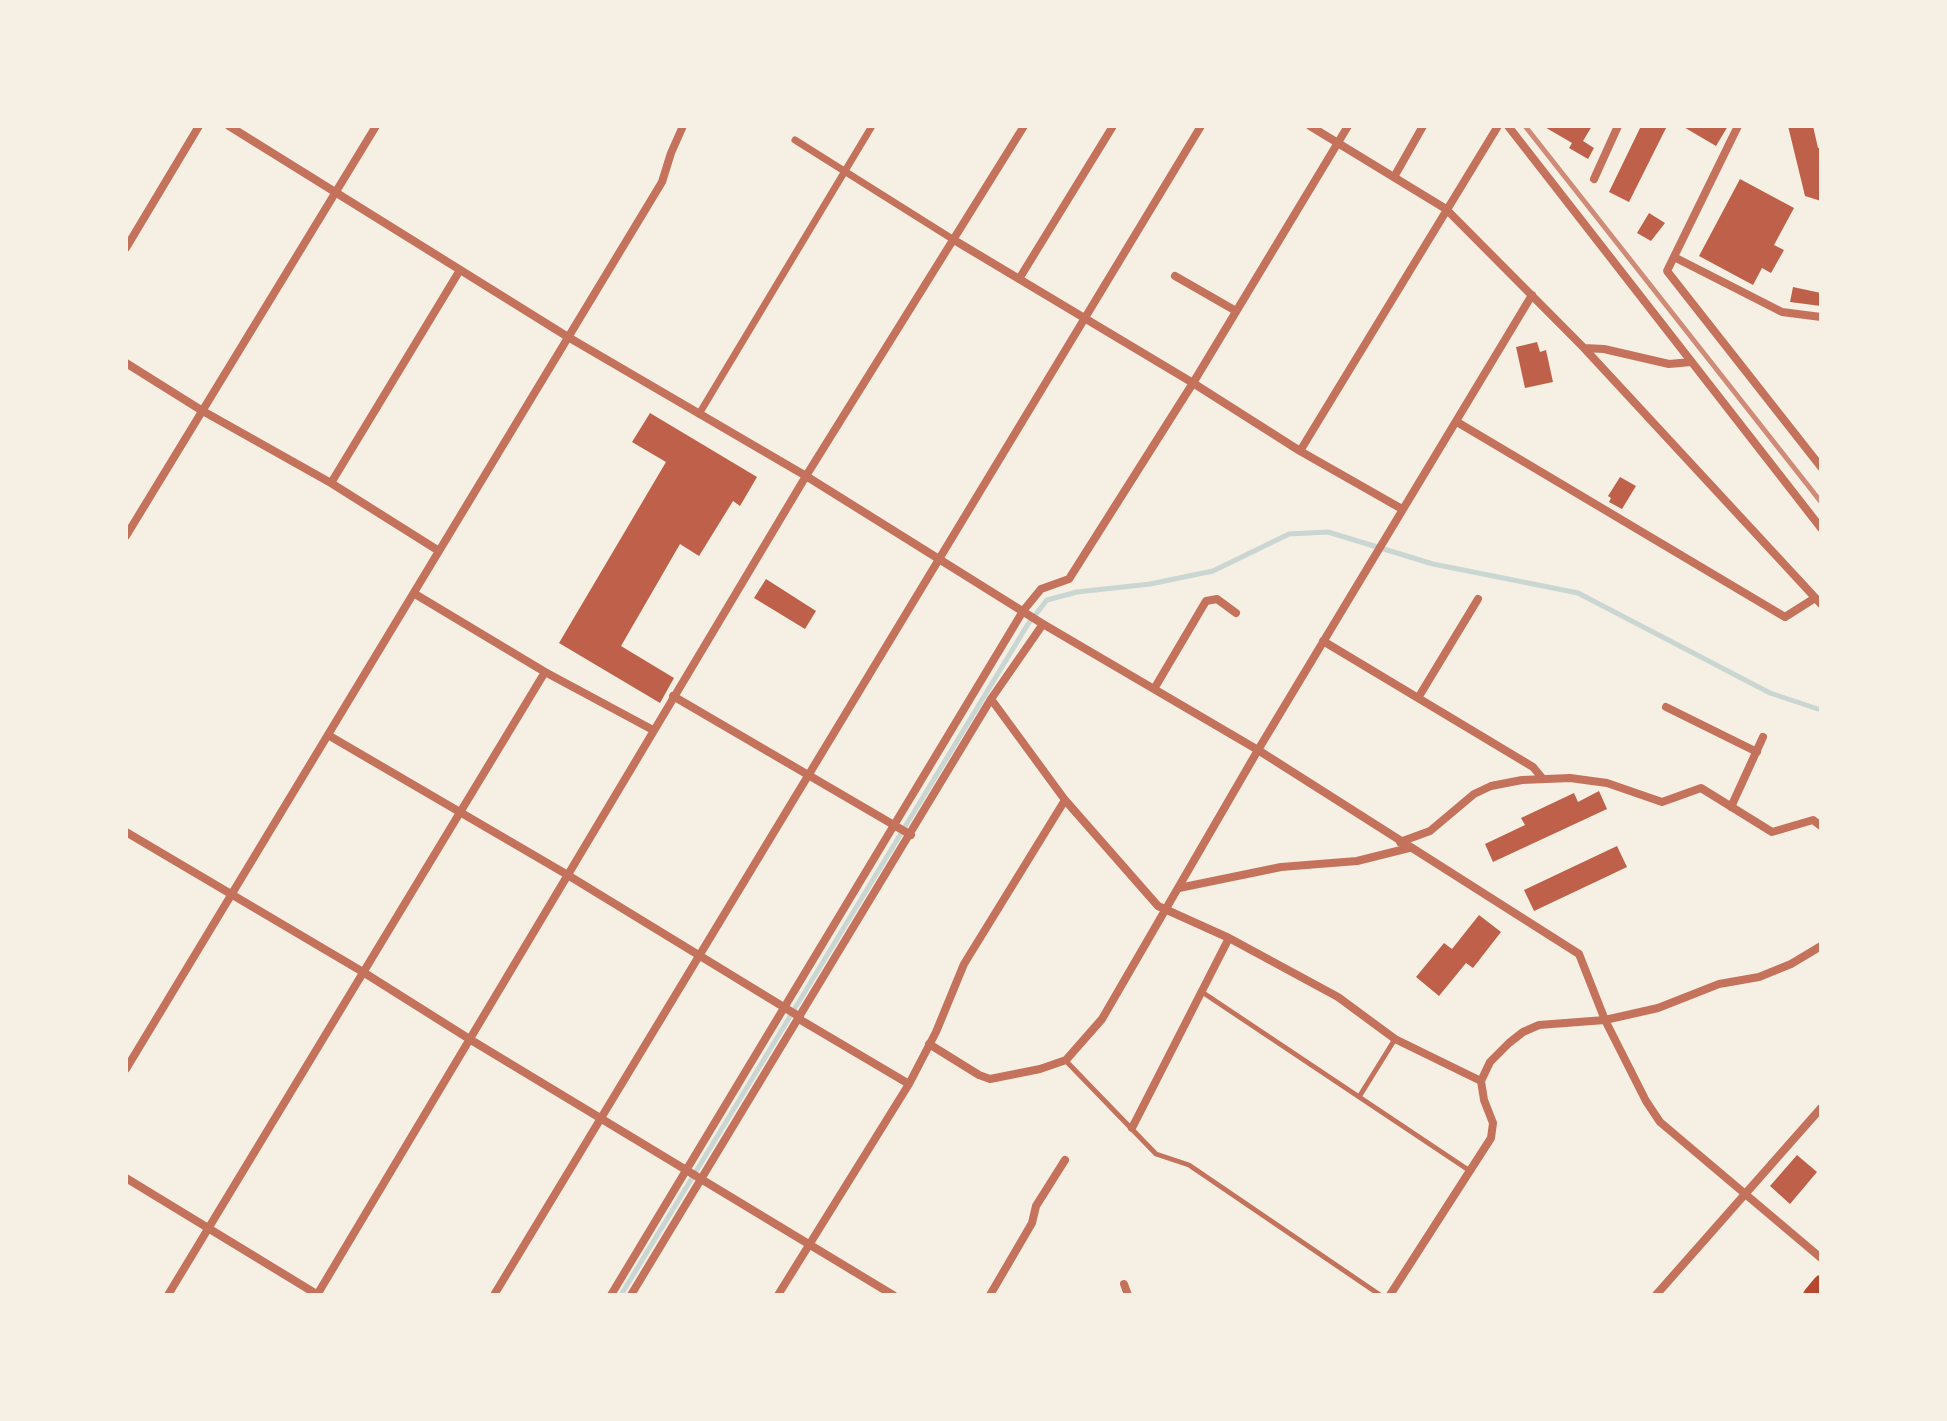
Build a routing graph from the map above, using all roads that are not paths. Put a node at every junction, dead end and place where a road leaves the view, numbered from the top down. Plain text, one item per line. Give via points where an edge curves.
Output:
1 (199, 126) edge
2 (229, 126) edge
3 (376, 126) edge
4 (683, 126) edge
5 (872, 126) edge
6 (1024, 126) edge
7 (1113, 126) edge
8 (1201, 126) edge
9 (1310, 126) edge
10 (1348, 126) edge
11 (1423, 126) edge
12 (1498, 126) edge
13 (1508, 126) edge
14 (1618, 126) edge
15 (1738, 126) edge
16 (795, 140) dead end
17 (1337, 143) junction
18 (844, 172) junction
19 (1394, 177) junction
20 (1594, 179) dead end
21 (335, 191) junction
22 (1446, 209) junction
23 (954, 240) junction
24 (126, 248) edge
25 (1674, 257) junction
26 (460, 270) junction
27 (1175, 276) dead end
28 (1019, 279) junction
29 (1532, 295) junction
30 (1236, 311) junction
31 (1821, 317) edge
32 (1084, 318) junction
33 (568, 337) junction
34 (1584, 348) junction
35 (1691, 362) junction
36 (126, 363) edge
37 (1193, 383) junction
38 (201, 410) junction
39 (699, 414) junction
40 (1457, 422) junction
41 (1300, 451) junction
42 (1821, 467) edge
43 (806, 476) junction
44 (331, 483) junction
45 (1402, 509) junction
46 (129, 525) edge
47 (1821, 528) edge
48 (126, 536) edge
49 (439, 551) junction
50 (939, 559) junction
51 (1821, 585) edge
52 (415, 594) junction
53 (1816, 598) edge
54 (1478, 599) dead end
55 (1023, 612) junction
56 (1236, 613) dead end
57 (1042, 624) junction
58 (1323, 641) junction
59 (545, 672) junction
60 (1154, 689) junction
61 (673, 696) junction
62 (1418, 698) junction
63 (991, 699) junction
64 (1666, 707) dead end
65 (653, 730) junction
66 (328, 735) junction
67 (1763, 737) dead end
68 (1258, 750) junction
69 (1757, 752) junction
70 (810, 777) junction
71 (1543, 779) junction
72 (1065, 800) junction
73 (1731, 807) junction
74 (459, 812) junction
75 (1821, 826) edge
76 (894, 827) junction
77 (126, 832) edge
78 (911, 835) junction
79 (1400, 842) junction
80 (1409, 848) junction
81 (566, 874) junction
82 (1179, 888) junction
83 (233, 894) junction
84 (1167, 909) junction
85 (1229, 938) junction
86 (1821, 946) edge
87 (699, 957) junction
88 (363, 972) junction
89 (1202, 991) junction
90 (785, 1008) junction
91 (799, 1018) junction
92 (1605, 1020) junction
93 (1395, 1039) junction
94 (471, 1040) junction
95 (929, 1044) junction
96 (1066, 1060) junction
97 (126, 1069) edge
98 (1481, 1081) junction
99 (909, 1084) junction
100 (1359, 1097) junction
101 (1821, 1108) edge
102 (600, 1118) junction
103 (1132, 1128) junction
104 (1065, 1160) dead end
105 (688, 1171) junction
106 (1470, 1171) junction
107 (126, 1178) edge
108 (701, 1179) junction
109 (1746, 1193) junction
110 (208, 1229) junction
111 (809, 1244) junction
112 (1821, 1258) edge
113 (1821, 1283) edge
114 (1124, 1284) dead end
115 (168, 1295) edge
116 (317, 1295) edge
117 (494, 1295) edge
118 (611, 1295) edge
119 (631, 1295) edge
120 (778, 1295) edge
121 (893, 1295) edge
122 (990, 1295) edge
123 (1128, 1295) edge
124 (1380, 1295) edge
125 (1390, 1295) edge
126 (1656, 1295) edge
127 (1811, 1295) edge

1 - 24 street
2 - 21 street
3 - 21 street
4 - 33 street via 662,182
5 - 18 street
6 - 23 street
7 - 28 street
8 - 32 street
9 - 17 street
10 - 17 street
11 - 19 street
12 - 22 street
13 - 35 street
14 - 20 street
15 - 25 street
16 - 18 street
17 - 19 street
17 - 30 street
18 - 23 street
18 - 39 street
19 - 22 street
21 - 26 street
21 - 38 street
22 - 29 street
22 - 41 street
23 - 28 street
23 - 43 street
25 - 31 street via 1782,312
25 - 42 street via 1667,271
26 - 33 street
26 - 44 street
27 - 30 street
28 - 32 street
29 - 34 street
29 - 40 street
30 - 37 street
32 - 37 street
32 - 50 street
33 - 39 street
33 - 49 street
34 - 35 street via 1669,364
34 - 53 street
35 - 47 street
36 - 38 street
37 - 41 street
37 - 55 street via 1069,579 1041,589
38 - 44 street
38 - 46 street
39 - 43 street
40 - 45 street
40 - 53 street via 1785,617
41 - 45 street
43 - 50 street
43 - 61 street
44 - 49 street
45 - 58 street
46 - 48 street
49 - 52 street
50 - 55 street
50 - 70 street
51 - 53 street
52 - 59 street
52 - 66 street
54 - 62 street
55 - 57 street
55 - 76 street
56 - 60 street via 1217,599 1206,601
57 - 60 street
57 - 63 street
58 - 62 street
58 - 68 street
59 - 65 street
59 - 74 street
60 - 68 street
61 - 65 street
61 - 70 street
62 - 71 street via 1533,767
63 - 72 street
63 - 78 street
64 - 69 street
65 - 81 street
66 - 74 street
66 - 83 street
67 - 69 street
68 - 79 street
68 - 82 street
69 - 73 street
70 - 76 street
70 - 87 street
71 - 73 street via 1607,783 1662,802 1701,788
71 - 79 street via 1491,786 1430,831
72 - 84 street via 1158,906
72 - 95 street via 964,964
73 - 75 street via 1772,832 1813,820
74 - 81 street
74 - 88 street
76 - 78 street
76 - 90 street
77 - 83 street
78 - 91 street
79 - 80 street
80 - 82 street
80 - 92 street via 1579,954
81 - 87 street
81 - 94 street
82 - 84 street
83 - 88 street
83 - 97 street
84 - 85 street
84 - 96 street via 1102,1019
85 - 89 street
85 - 93 street via 1338,997
86 - 92 street via 1759,977 1719,984 1658,1008
87 - 90 street
87 - 102 street
88 - 94 street
88 - 110 street
89 - 100 lane
89 - 103 street
90 - 91 street
90 - 105 street
91 - 99 street
91 - 108 street
92 - 98 street via 1539,1025 1523,1032 1490,1062
92 - 109 street via 1660,1122
93 - 98 street
93 - 100 lane
94 - 102 street
94 - 116 street
95 - 96 street via 990,1079
95 - 99 street
96 - 103 lane
98 - 106 street via 1493,1123 1491,1138
99 - 111 street
100 - 106 lane
101 - 109 street
102 - 105 street
102 - 117 street
103 - 124 lane via 1156,1154 1189,1165
104 - 122 street
105 - 108 street
105 - 118 street
106 - 125 street
107 - 110 street
108 - 111 street
108 - 119 street
109 - 112 street
109 - 126 street
110 - 115 street
110 - 116 street
111 - 120 street
111 - 121 street
113 - 127 main road
114 - 123 street

